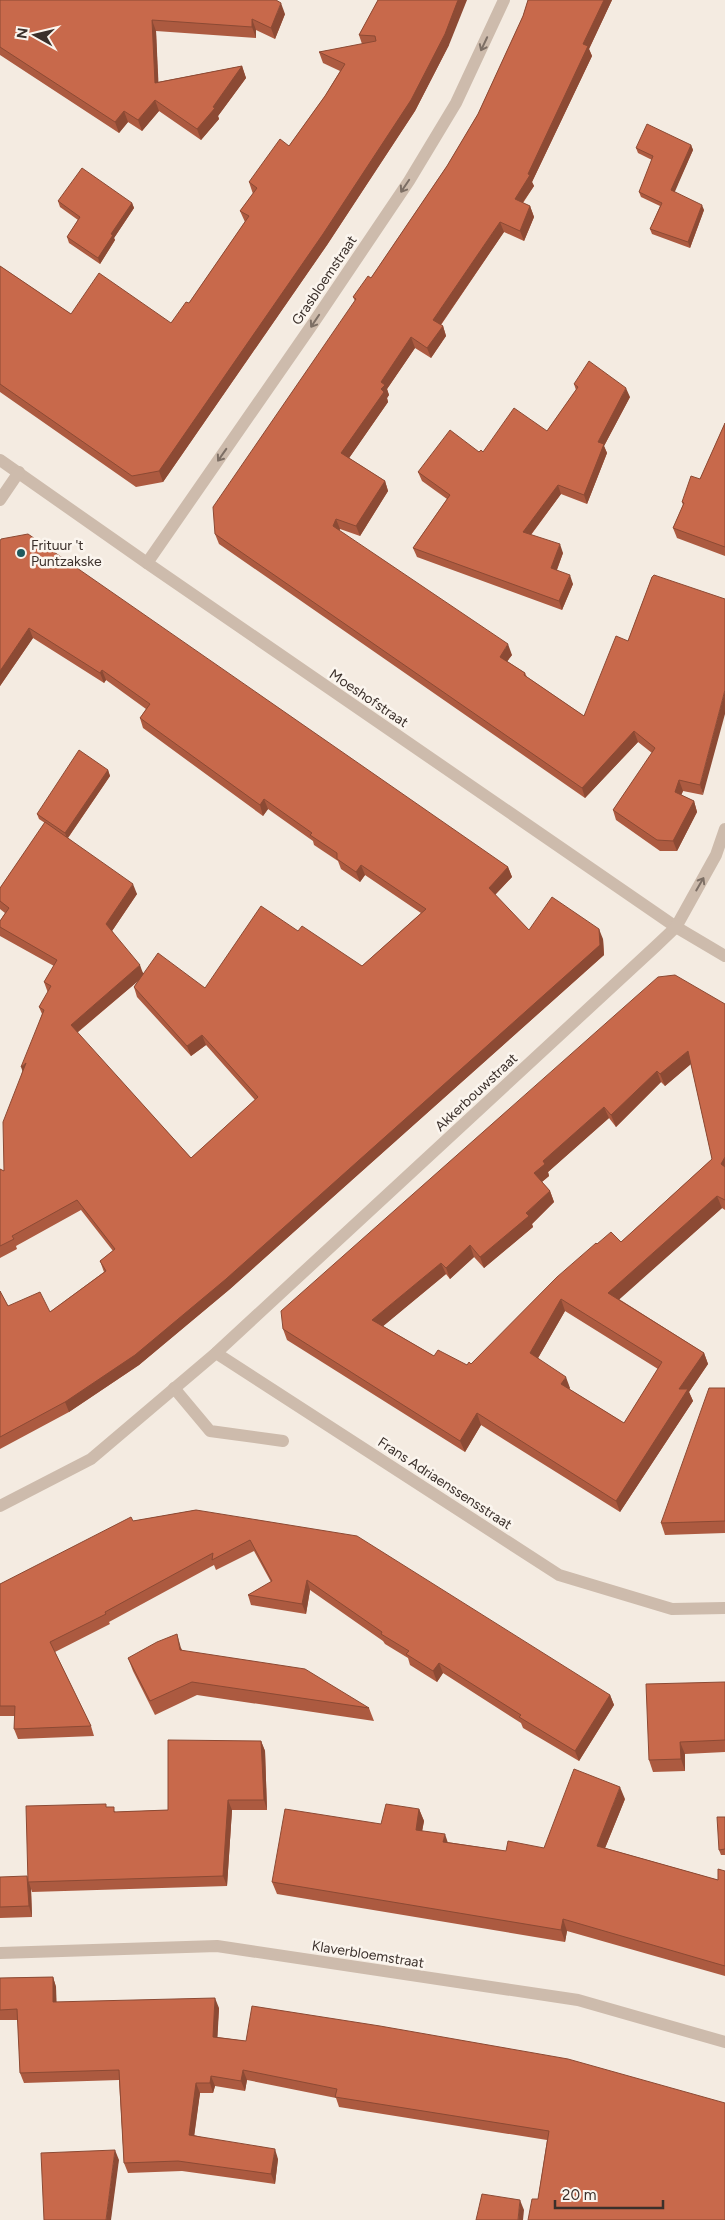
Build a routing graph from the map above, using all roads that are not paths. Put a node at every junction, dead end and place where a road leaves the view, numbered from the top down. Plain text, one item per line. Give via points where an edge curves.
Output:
1 (504, 0) edge
2 (0, 460) edge
3 (19, 472) junction
4 (0, 500) edge
5 (147, 563) junction
6 (725, 829) edge
7 (676, 927) junction
8 (725, 956) edge
9 (216, 1353) junction
10 (174, 1388) junction
11 (283, 1441) dead end
12 (0, 1506) edge
13 (725, 1608) edge
14 (0, 1953) edge
15 (725, 2042) edge

1 -> 5 street, Grasbloemstraat via 456,103 409,180
2 - 3 street, Moeshofstraat
3 - 4 street
3 - 5 street, Moeshofstraat
5 - 7 street, Moeshofstraat
7 -> 6 street, Akkerbouwstraat via 716,856
7 - 8 street, Moeshofstraat
7 - 9 street, Akkerbouwstraat
9 - 10 street
9 - 13 street, Frans Adriaenssensstraat via 559,1575 672,1609
10 - 11 street via 210,1431
10 - 12 street via 91,1459
14 - 15 street, Klaverbloemstraat via 216,1946 578,2000

